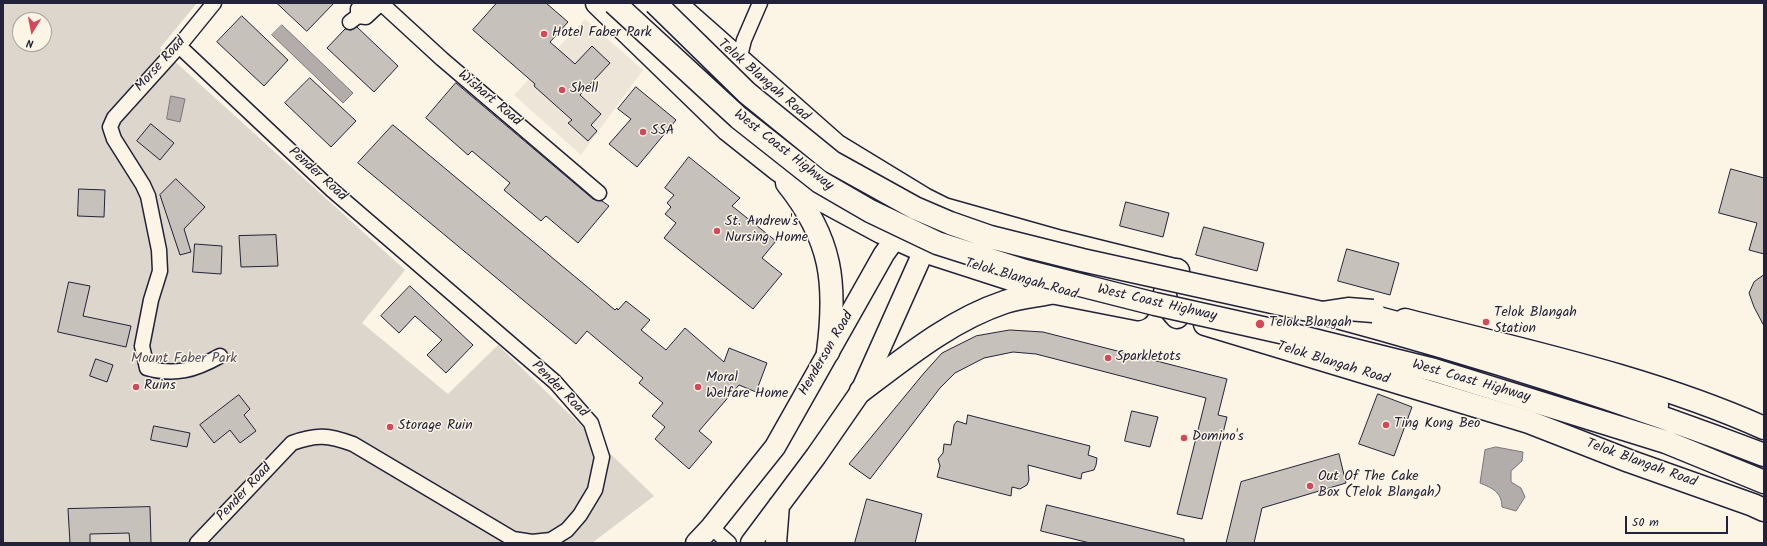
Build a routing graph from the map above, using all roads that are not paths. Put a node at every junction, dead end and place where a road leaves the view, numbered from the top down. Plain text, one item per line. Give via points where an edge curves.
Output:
1 (214, 3) edge
2 (381, 3) edge
3 (597, 3) edge
4 (614, 3) edge
5 (655, 3) edge
6 (675, 3) edge
7 (760, 3) edge
8 (357, 14) edge
9 (179, 46) junction
10 (738, 60) junction
11 (728, 130) junction
12 (777, 169) junction
13 (599, 193) dead end
14 (924, 199) junction
15 (944, 208) junction
16 (895, 239) junction
17 (924, 251) junction
18 (1177, 270) junction
19 (1051, 292) junction
20 (1322, 313) junction
21 (1177, 317) junction
22 (828, 352) junction
23 (220, 356) dead end
24 (861, 391) junction
25 (1764, 428) edge
26 (1764, 447) edge
27 (1764, 455) edge
28 (1764, 482) edge
29 (779, 505) junction
30 (1764, 510) edge
31 (702, 539) edge
32 (197, 543) edge
33 (729, 543) edge
34 (751, 543) edge
35 (776, 543) edge

1 - 9 street, Morse Road
2 - 8 street via 366,17
2 - 13 street, Wishart Road
3 - 11 main road, Telok Blangah Road
4 - 28 main road, West Coast Highway, bridge via 739,118 820,182 870,211 937,243 1025,271 1434,370 1666,442
5 - 20 main road, West Coast Highway, bridge via 747,93 832,162 914,208 990,237
6 - 10 main road, Telok Blangah Road
7 - 10 street
9 - 23 street, Morse Road via 114,118 110,127 114,140 148,196 159,250 160,271 142,346 147,368 162,372 180,371 208,363
9 - 32 street, Pender Road via 332,190 555,382 591,423 602,457 595,490 580,515 567,530 551,540 532,542 513,539 353,444 333,436 312,436 292,443
10 - 11 street via 727,103
10 - 14 main road, Telok Blangah Road via 837,146
11 - 12 main road, Telok Blangah Road
12 - 16 main road, Telok Blangah Road via 820,199
12 - 22 main road via 813,219 827,257 832,282
14 - 15 main road, Telok Blangah Road
14 - 16 main road, Henderson Road
15 - 17 main road
15 - 18 main road, Telok Blangah Road via 1060,242
16 - 17 main road, Telok Blangah Road
16 - 22 main road, Henderson Road
17 - 19 main road, Telok Blangah Road
17 - 24 main road
18 - 21 main road via 1168,280 1164,294 1168,307
18 - 26 main road, Telok Blangah Road via 1382,318 1478,346 1615,389
19 - 21 main road, Telok Blangah Road
19 - 24 main road via 1006,302 961,321 916,350
20 - 25 main road, bridge via 1348,309 1373,311 1617,376 1688,398
20 - 27 main road, West Coast Highway via 1466,353 1674,420
21 - 30 main road, Telok Blangah Road via 1529,422
22 - 31 main road, Henderson Road via 775,447
24 - 29 main road
29 - 34 main road
29 - 35 main road
31 - 33 street

